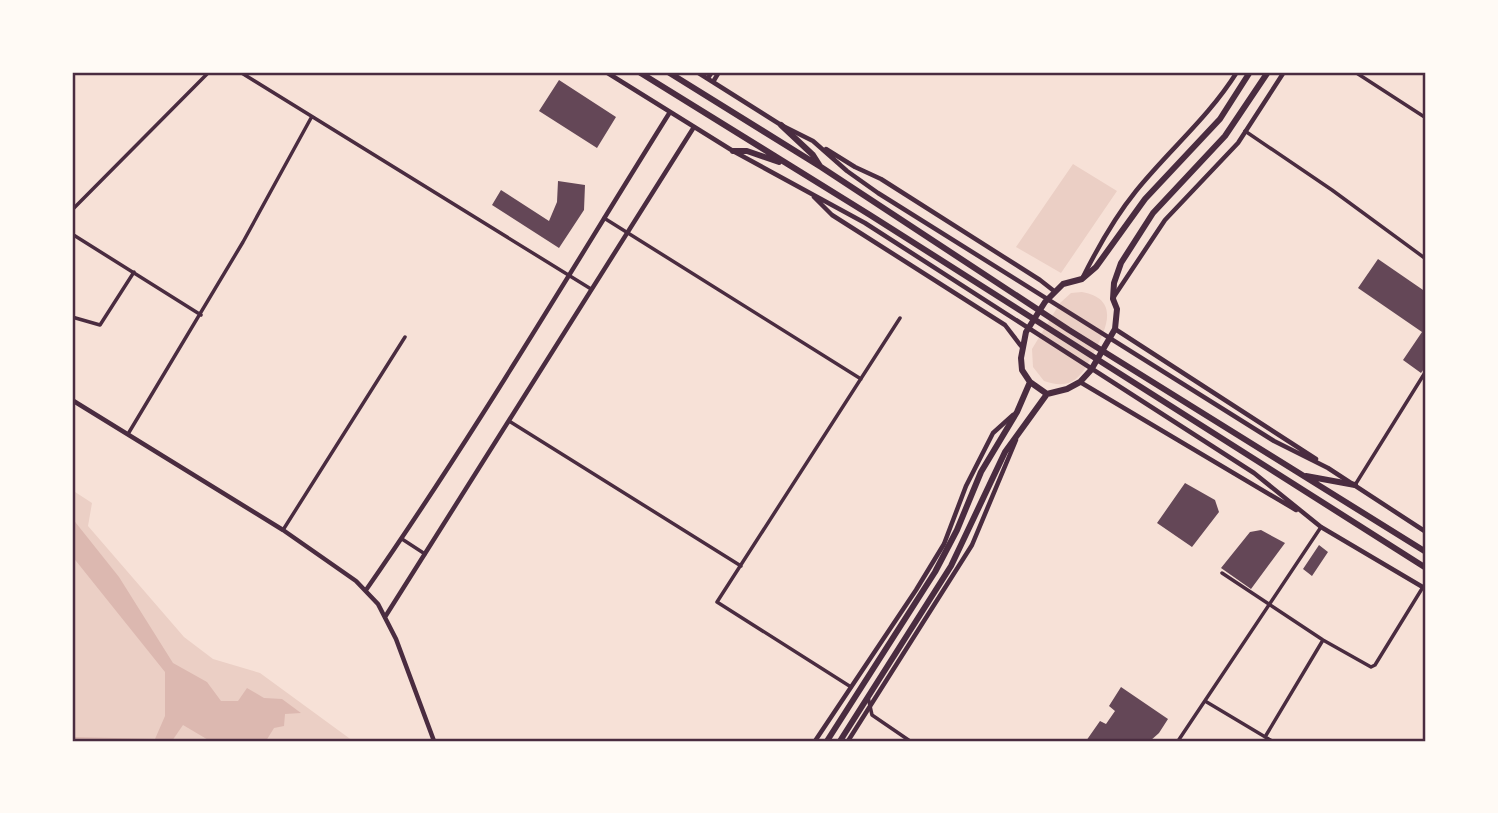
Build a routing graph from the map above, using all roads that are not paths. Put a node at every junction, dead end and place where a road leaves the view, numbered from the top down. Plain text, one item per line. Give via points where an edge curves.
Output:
1 (209, 72) edge
2 (240, 72) edge
3 (606, 72) edge
4 (639, 72) edge
5 (668, 72) edge
6 (697, 72) edge
7 (712, 72) edge
8 (719, 72) edge
9 (1237, 72) edge
10 (1250, 72) edge
11 (1268, 72) edge
12 (1284, 72) edge
13 (1355, 72) edge
14 (710, 80) junction
15 (670, 112) junction
16 (311, 117) junction
17 (1426, 118) edge
18 (781, 125) junction
19 (694, 127) junction
20 (1245, 131) junction
21 (813, 141) junction
22 (733, 151) junction
23 (789, 165) junction
24 (821, 167) junction
25 (811, 193) junction
26 (74, 201) edge
27 (72, 210) edge
28 (604, 218) junction
29 (627, 233) junction
30 (72, 234) edge
31 (1426, 258) edge
32 (134, 272) junction
33 (568, 275) junction
34 (1082, 279) junction
35 (591, 289) junction
36 (1054, 291) junction
37 (1113, 299) junction
38 (201, 315) junction
39 (72, 317) edge
40 (900, 318) dead end
41 (1115, 329) junction
42 (405, 337) dead end
43 (1021, 346) junction
44 (1426, 371) edge
45 (861, 379) junction
46 (1030, 382) junction
47 (1080, 382) junction
48 (1047, 394) junction
49 (72, 400) edge
50 (1017, 412) junction
51 (509, 420) junction
52 (1018, 432) junction
53 (128, 435) junction
54 (1328, 468) junction
55 (1298, 474) junction
56 (1355, 485) junction
57 (1311, 520) junction
58 (1321, 527) junction
59 (283, 530) junction
60 (1426, 532) edge
61 (402, 539) junction
62 (1426, 552) edge
63 (425, 554) junction
64 (741, 566) junction
65 (1426, 568) edge
66 (1222, 573) dead end
67 (1425, 588) edge
68 (366, 590) junction
69 (1270, 604) junction
70 (385, 617) junction
71 (1323, 640) junction
72 (851, 687) junction
73 (859, 692) junction
74 (868, 697) junction
75 (1205, 701) junction
76 (870, 706) junction
77 (1265, 737) junction
78 (434, 741) edge
79 (815, 741) edge
80 (827, 741) edge
81 (840, 741) edge
82 (848, 741) edge
83 (910, 741) edge
84 (1178, 741) edge
85 (1272, 741) edge

1 - 26 street
2 - 16 street
3 - 15 street
4 - 23 main road
5 - 24 main road
6 - 14 street
7 - 14 street
8 - 14 street
9 - 34 street via 1219,101 1122,209
10 - 34 main road via 1220,119 1145,200 1114,245
11 - 37 main road via 1225,136 1153,213 1121,263
12 - 20 street
13 - 17 street
14 - 18 street
15 - 19 street
15 - 28 street
16 - 33 street
16 - 38 street
18 - 21 street
18 - 24 main road
19 - 22 street
19 - 29 street
20 - 31 street
20 - 37 street via 1165,220
21 - 36 street via 881,179
21 - 54 street via 878,193 1274,440
22 - 23 main road
22 - 25 street
23 - 65 main road
24 - 55 main road
25 - 43 street via 832,215 1005,325
25 - 57 street via 1254,473
26 - 27 street
28 - 29 street
28 - 33 street
29 - 35 street
29 - 45 street
30 - 32 street
32 - 38 street
32 - 39 street via 100,325
33 - 35 street
33 - 61 street
34 - 36 main road
35 - 51 street
36 - 43 main road
37 - 41 main road
38 - 53 street
40 - 45 street
41 - 47 main road
41 - 54 street
42 - 59 street
43 - 46 main road via 1023,370
44 - 56 street
45 - 64 street
46 - 48 main road
46 - 50 main road
47 - 48 main road
47 - 57 street
48 - 52 main road
49 - 53 street
50 - 72 street via 993,433 944,544
50 - 73 main road via 981,472 935,572
51 - 63 street
51 - 64 street
52 - 74 main road via 951,566
52 - 76 street via 972,545
53 - 59 street
54 - 56 street
55 - 56 main road
55 - 62 main road
56 - 60 street
57 - 58 street
58 - 67 street
58 - 69 street
59 - 68 street
61 - 63 street
61 - 68 street
63 - 70 street
64 - 72 street via 717,602
66 - 69 street
67 - 71 street via 1375,665 1371,667
68 - 70 street
69 - 71 street
69 - 75 street
70 - 78 street
71 - 77 street
72 - 73 street
72 - 79 street
73 - 80 main road
74 - 76 street
74 - 81 main road
75 - 77 street
75 - 84 street
76 - 82 street
76 - 83 street via 872,715
77 - 85 street

